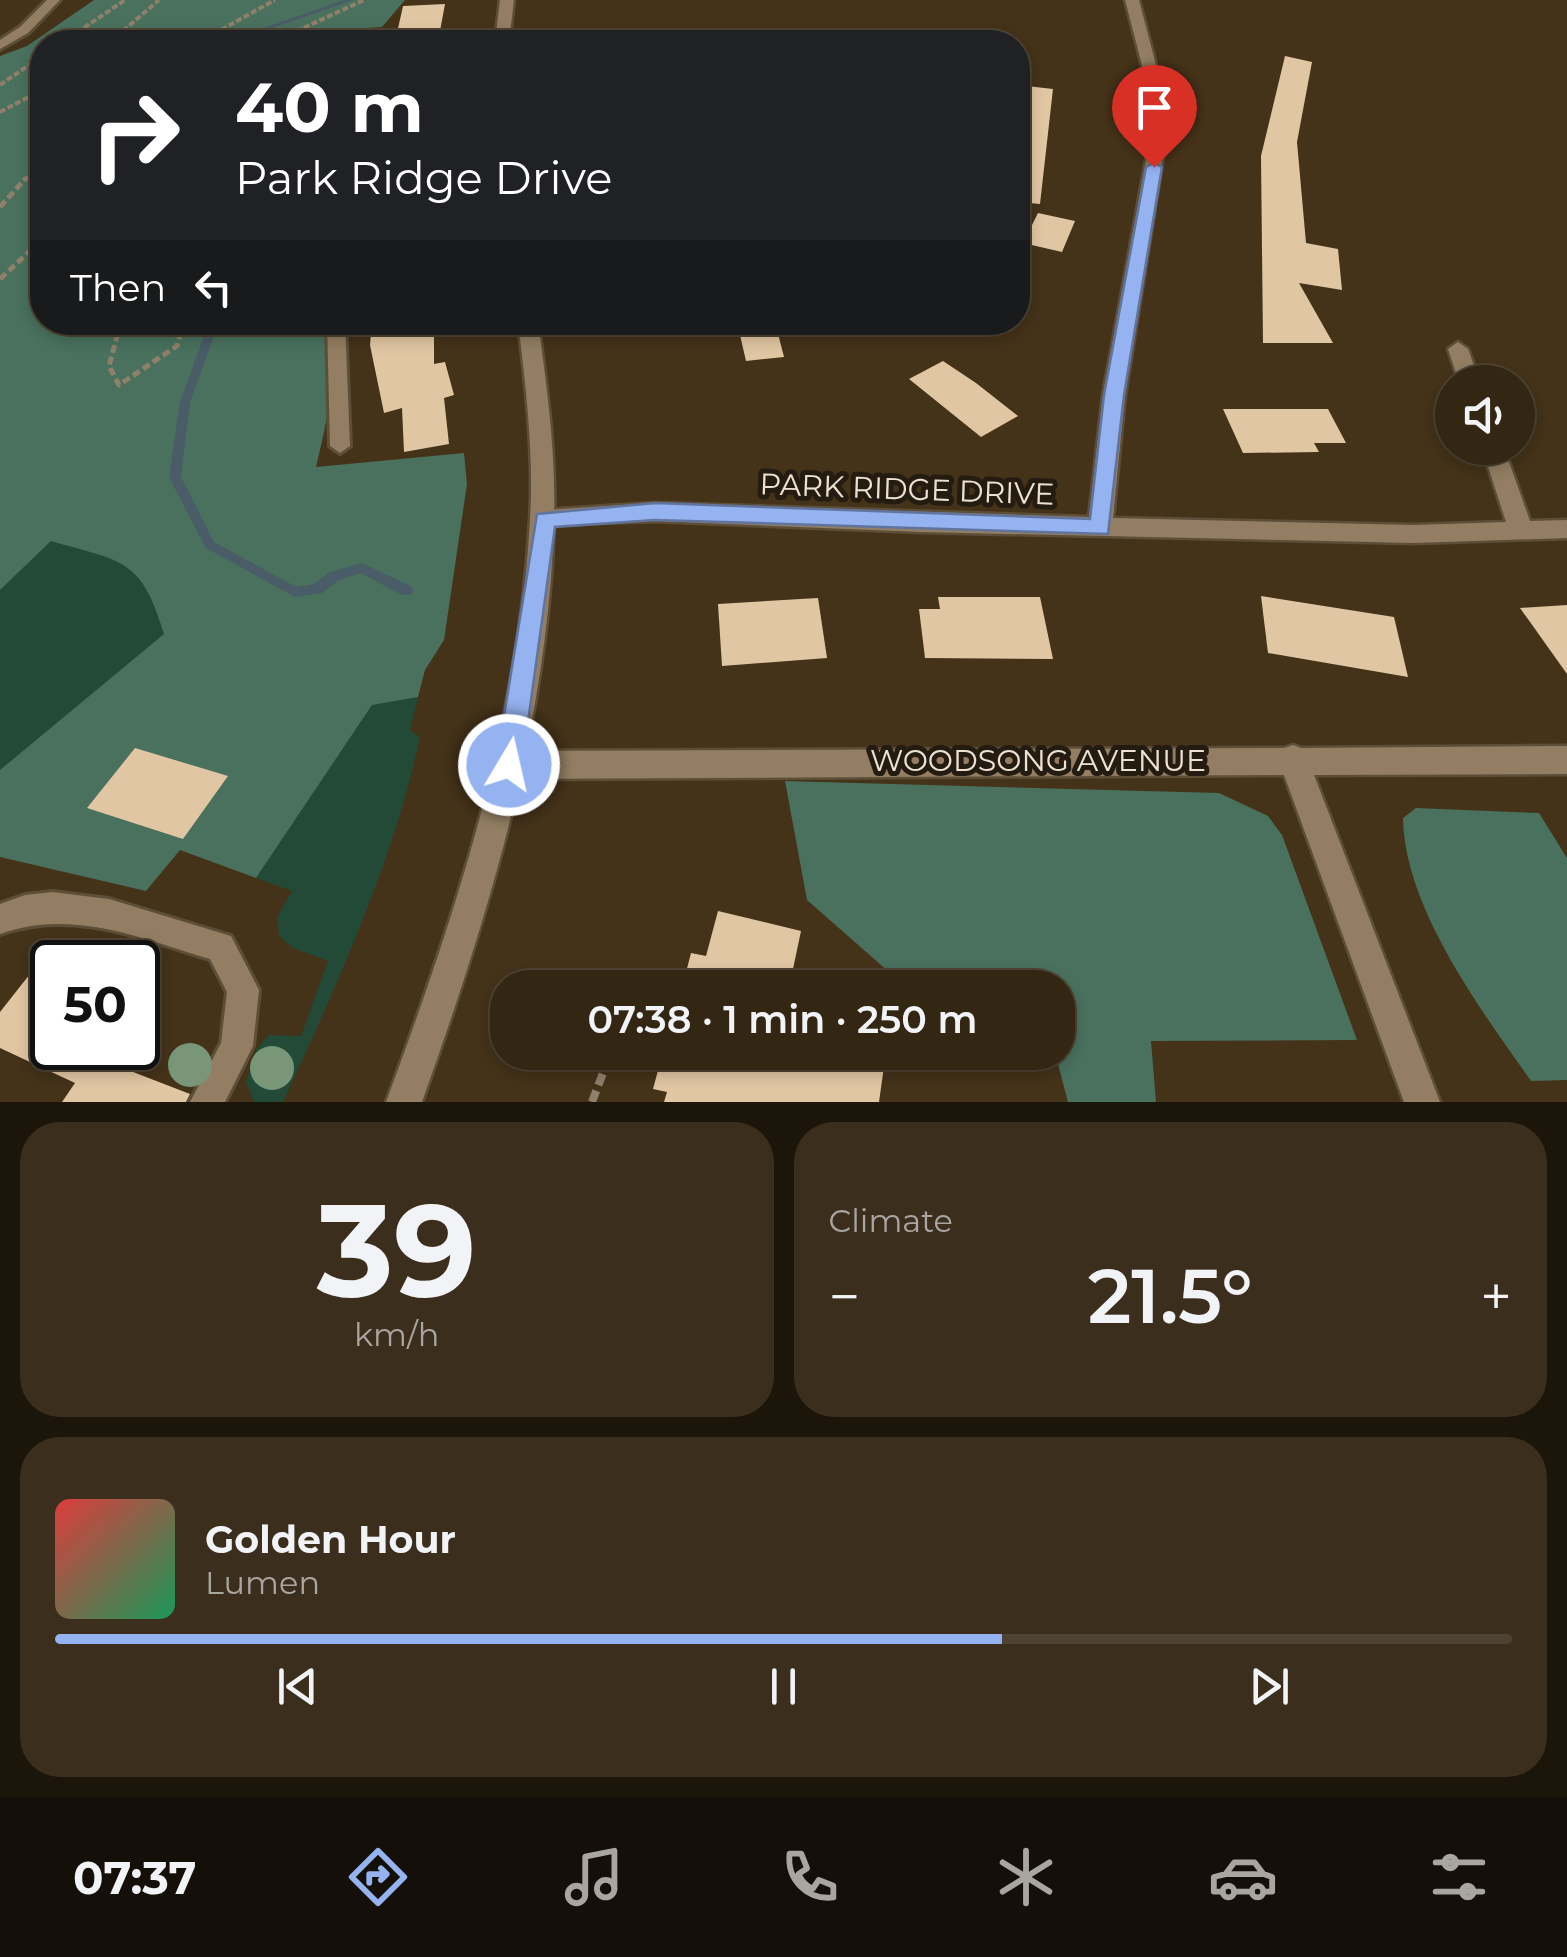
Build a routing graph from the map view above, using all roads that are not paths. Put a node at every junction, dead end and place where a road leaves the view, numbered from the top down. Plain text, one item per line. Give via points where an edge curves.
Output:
1 (54, 0) edge
2 (506, 0) edge
3 (1132, 0) edge
4 (503, 30) edge
5 (0, 45) edge
6 (336, 335) edge
7 (530, 335) edge
8 (1458, 349) dead end
9 (1464, 365) edge
10 (340, 446) dead end
11 (1498, 465) edge
12 (545, 520) junction
13 (1100, 528) junction
14 (1521, 529) junction
15 (1567, 530) edge
16 (1293, 758) junction
17 (1567, 760) edge
18 (509, 765) junction
19 (0, 919) edge
20 (207, 1102) edge
21 (404, 1102) edge
22 (1422, 1102) edge

1 - 5 lane
2 - 4 street
3 - 13 street via 1150,69 1156,150 1114,395
6 - 10 lane
7 - 12 street via 545,438
8 - 9 street
11 - 14 street
12 - 13 street, PARK RIDGE DRIVE via 655,512
12 - 18 street
13 - 14 street, PARK RIDGE DRIVE via 1414,534
14 - 15 street, PARK RIDGE DRIVE
16 - 17 street, WOODSONG AVENUE
16 - 18 street, WOODSONG AVENUE
16 - 22 street
18 - 21 street via 445,993
19 - 20 lane via 21,908 72,907 220,946 243,990 236,1046

